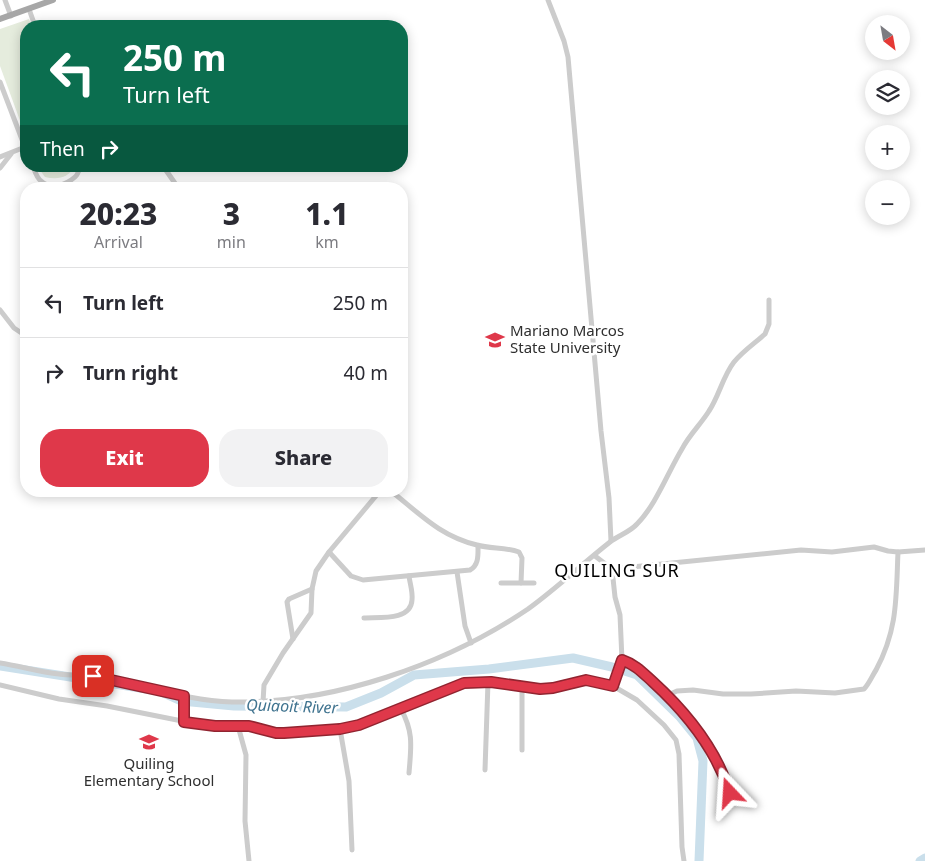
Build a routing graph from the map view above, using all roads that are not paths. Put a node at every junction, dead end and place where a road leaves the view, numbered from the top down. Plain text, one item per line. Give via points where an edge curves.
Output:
1 (5, 0) edge
2 (53, 0) edge
3 (548, 0) edge
4 (28, 9) junction
5 (11, 16) junction
6 (0, 19) edge
7 (33, 20) edge
8 (0, 82) edge
9 (20, 133) edge
10 (20, 150) edge
11 (11, 154) junction
12 (0, 157) edge
13 (0, 168) edge
14 (78, 172) edge
15 (66, 182) edge
16 (769, 300) dead end
17 (0, 310) edge
18 (20, 332) edge
19 (375, 497) edge
20 (399, 497) edge
21 (611, 541) junction
22 (478, 546) junction
23 (925, 550) edge
24 (329, 552) junction
25 (898, 552) junction
26 (595, 556) junction
27 (612, 569) junction
28 (457, 572) junction
29 (409, 576) junction
30 (501, 583) dead end
31 (521, 583) junction
32 (534, 583) dead end
33 (312, 589) junction
34 (364, 618) dead end
35 (293, 639) junction
36 (471, 643) junction
37 (0, 662) edge
38 (621, 662) junction
39 (488, 682) junction
40 (614, 684) junction
41 (0, 686) edge
42 (522, 687) junction
43 (668, 696) junction
44 (184, 698) junction
45 (263, 702) junction
46 (401, 708) junction
47 (184, 719) junction
48 (238, 726) junction
49 (340, 729) junction
50 (522, 750) dead end
51 (485, 770) dead end
52 (409, 773) dead end
53 (730, 793) dead end
54 (352, 850) dead end
55 (249, 861) edge
56 (684, 861) edge

1 - 5 street
2 - 4 main road
3 - 21 street via 568,57
4 - 5 main road
4 - 7 street
5 - 6 main road
8 - 9 street
10 - 11 street
11 - 12 street
11 - 13 street
14 - 15 street
16 - 21 street via 769,324 765,334 734,362 713,405 682,448 645,515 638,524
17 - 18 street
19 - 24 street
20 - 22 street via 448,536
21 - 26 street
22 - 28 street via 478,561 474,568
22 - 31 street via 519,552 522,558
23 - 25 street
24 - 29 street via 351,576 363,580
24 - 33 street via 316,571
25 - 27 street via 874,546 832,552 801,550
25 - 43 street via 893,627 881,660 864,689 835,693 723,694 693,690 677,691
26 - 27 street
26 - 36 street via 527,609
27 - 38 street via 620,615
28 - 29 street
28 - 36 street via 465,626
29 - 34 street via 412,602 406,614
30 - 31 street
31 - 32 street
33 - 35 street via 311,613
33 - 35 street via 287,602
35 - 45 street via 264,685
36 - 45 street via 367,683 323,694
37 - 44 street via 34,670 104,677
38 - 40 street
38 - 43 street via 633,664
39 - 42 street
39 - 46 street via 464,683
39 - 51 street
40 - 42 street via 586,680 553,688
40 - 56 street via 637,700 676,740 680,754
41 - 47 street
42 - 50 street
43 - 53 street via 702,736 722,770
44 - 45 street
44 - 47 street
46 - 49 street
46 - 52 street via 412,742
47 - 48 street via 215,726
48 - 49 street via 276,733
48 - 55 street via 246,755 245,814
49 - 54 street via 350,781

